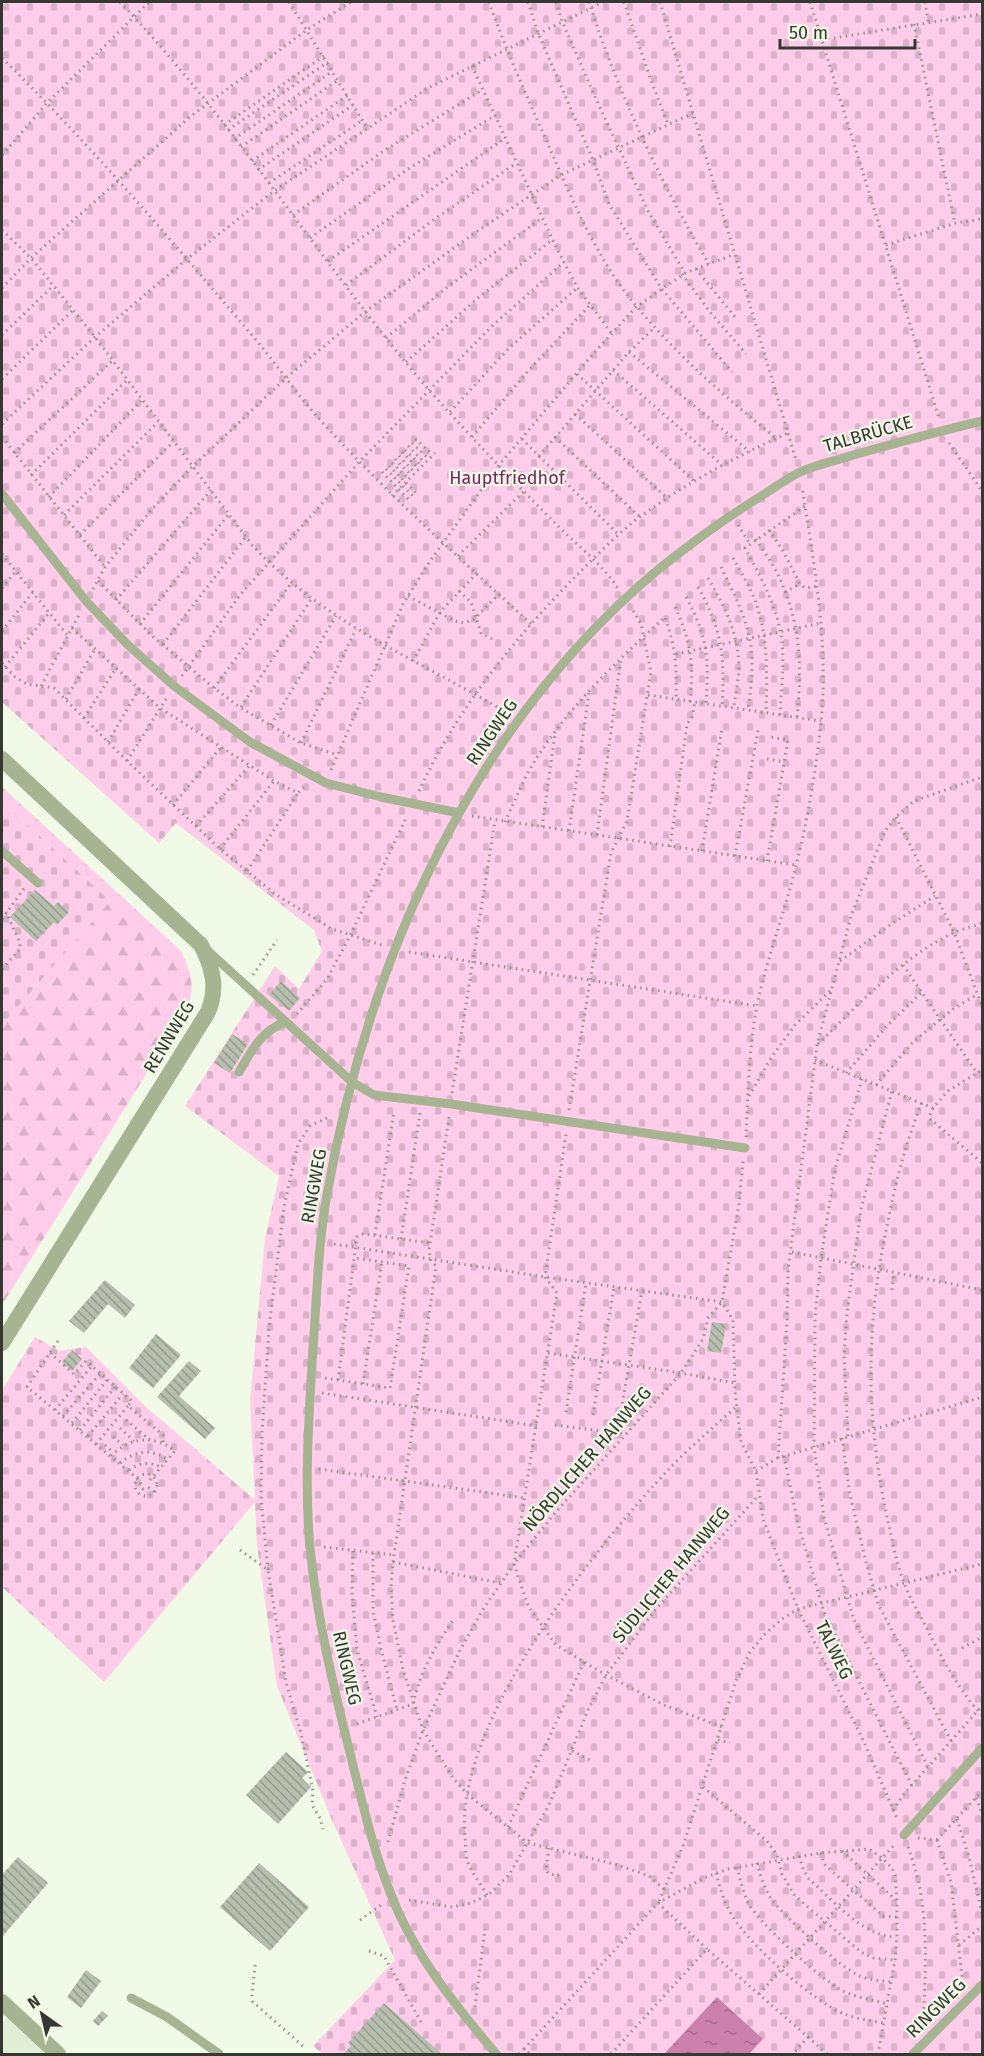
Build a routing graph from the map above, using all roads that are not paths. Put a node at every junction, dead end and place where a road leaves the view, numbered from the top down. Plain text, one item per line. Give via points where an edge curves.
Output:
1 (982, 422) edge
2 (819, 465) joint
3 (2, 494) edge
4 (2, 759) edge
5 (459, 813) junction
6 (2, 851) edge
7 (35, 881) road end
8 (201, 945) junction
9 (287, 1024) junction
10 (239, 1072) dead end
11 (352, 1082) junction
12 (745, 1148) road end
13 (2, 1343) edge
14 (982, 1748) edge
15 (904, 1835) road end
16 (982, 1985) edge
17 (131, 1998) dead end
18 (2, 2002) edge
19 (58, 2055) edge
20 (219, 2055) edge
21 (496, 2055) edge
22 (913, 2055) edge

1 - 2 lane, TALBRÜCKE
2 - 5 lane, RINGWEG via 799,473 704,533 624,598 519,720
3 - 5 lane via 86,601 128,645 174,686 250,742 326,783
4 - 8 street, RENNWEG
5 - 11 lane, RINGWEG via 423,881 395,949
6 - 7 lane
8 - 9 lane
8 - 13 street, RENNWEG via 213,975 213,1001 208,1012
9 - 10 lane via 271,1028 260,1038
9 - 11 lane
11 - 12 lane via 374,1095
11 - 21 lane, RINGWEG via 328,1189 310,1392 310,1546 320,1627 360,1796 392,1898 449,1997
14 - 15 lane
16 - 22 lane, RINGWEG
17 - 20 lane via 167,2017
18 - 19 street

